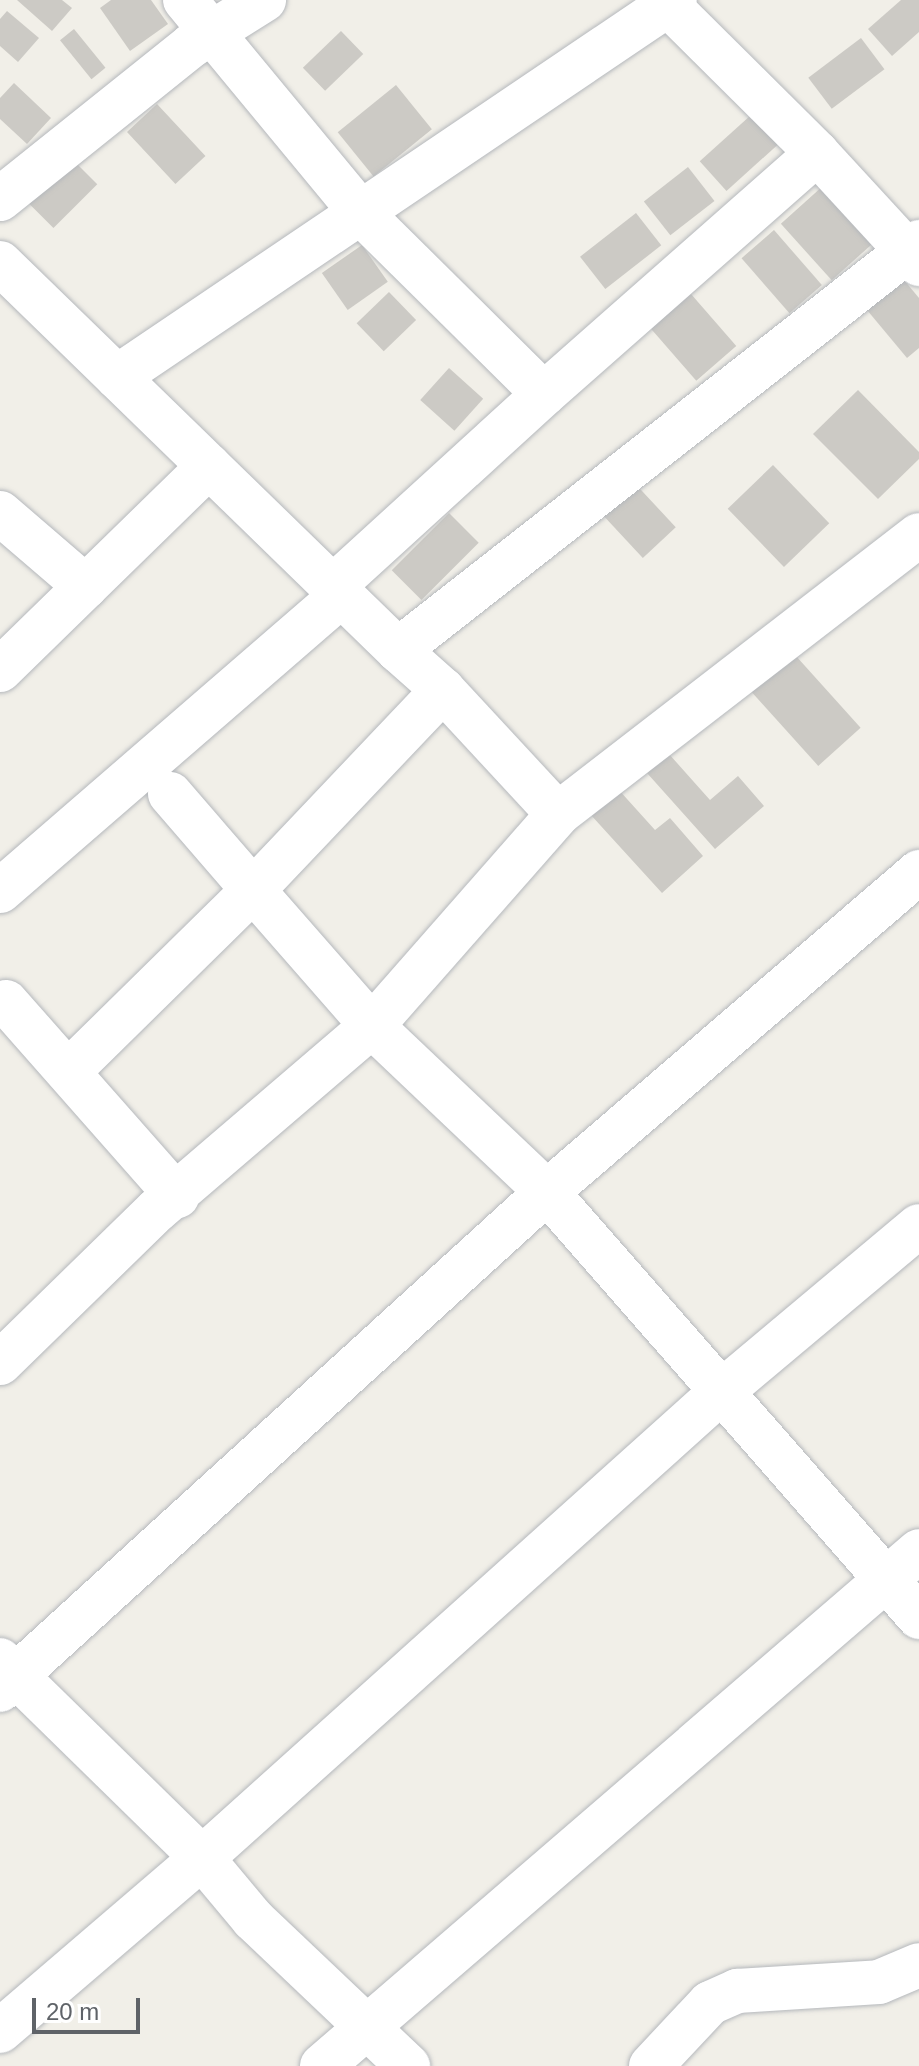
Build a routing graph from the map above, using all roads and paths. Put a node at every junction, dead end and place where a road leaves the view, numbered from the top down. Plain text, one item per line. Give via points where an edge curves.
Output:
1 (264, 0) edge
2 (668, 2) edge
3 (199, 16) edge
4 (817, 153) junction
5 (0, 199) edge
6 (361, 213) junction
7 (915, 252) edge
8 (0, 263) edge
9 (117, 377) junction
10 (544, 394) junction
11 (209, 466) junction
12 (0, 513) edge
13 (919, 535) edge
14 (86, 587) junction
15 (337, 591) junction
16 (398, 650) junction
17 (0, 670) edge
18 (443, 690) junction
19 (170, 794) dead end
20 (558, 814) junction
21 (919, 872) edge
22 (253, 890) junction
23 (0, 891) edge
24 (2, 1000) edge
25 (372, 1026) junction
26 (69, 1071) junction
27 (547, 1192) junction
28 (177, 1196) junction
29 (919, 1226) edge
30 (0, 1363) edge
31 (721, 1392) junction
32 (919, 1551) edge
33 (887, 1580) junction
34 (919, 1617) edge
35 (5, 1675) edge
36 (202, 1858) junction
37 (917, 1970) edge
38 (365, 2025) junction
39 (0, 2031) edge
40 (322, 2066) edge
41 (408, 2066) edge
42 (651, 2066) edge

1 - 3 street
2 - 4 street
2 - 6 street
3 - 5 street
3 - 6 street
4 - 7 street
4 - 10 street
6 - 9 street
6 - 10 street
7 - 16 street
8 - 9 street
9 - 11 street
10 - 15 street
11 - 14 street
11 - 15 street
12 - 14 street
13 - 20 street
14 - 17 street
15 - 16 street
15 - 23 street
16 - 18 street
18 - 20 street
18 - 22 street
19 - 22 street
20 - 25 street
21 - 27 street
22 - 25 street
22 - 26 street
24 - 26 street
25 - 27 street
25 - 28 street
26 - 28 street
27 - 31 street
27 - 35 street
28 - 30 street
29 - 31 street
31 - 33 street
31 - 36 street
32 - 33 street
33 - 34 street
33 - 38 street
35 - 36 street
36 - 38 street via 253,1919
36 - 39 street
37 - 42 street via 879,1982 737,1991 710,2003
38 - 40 street
38 - 41 street

